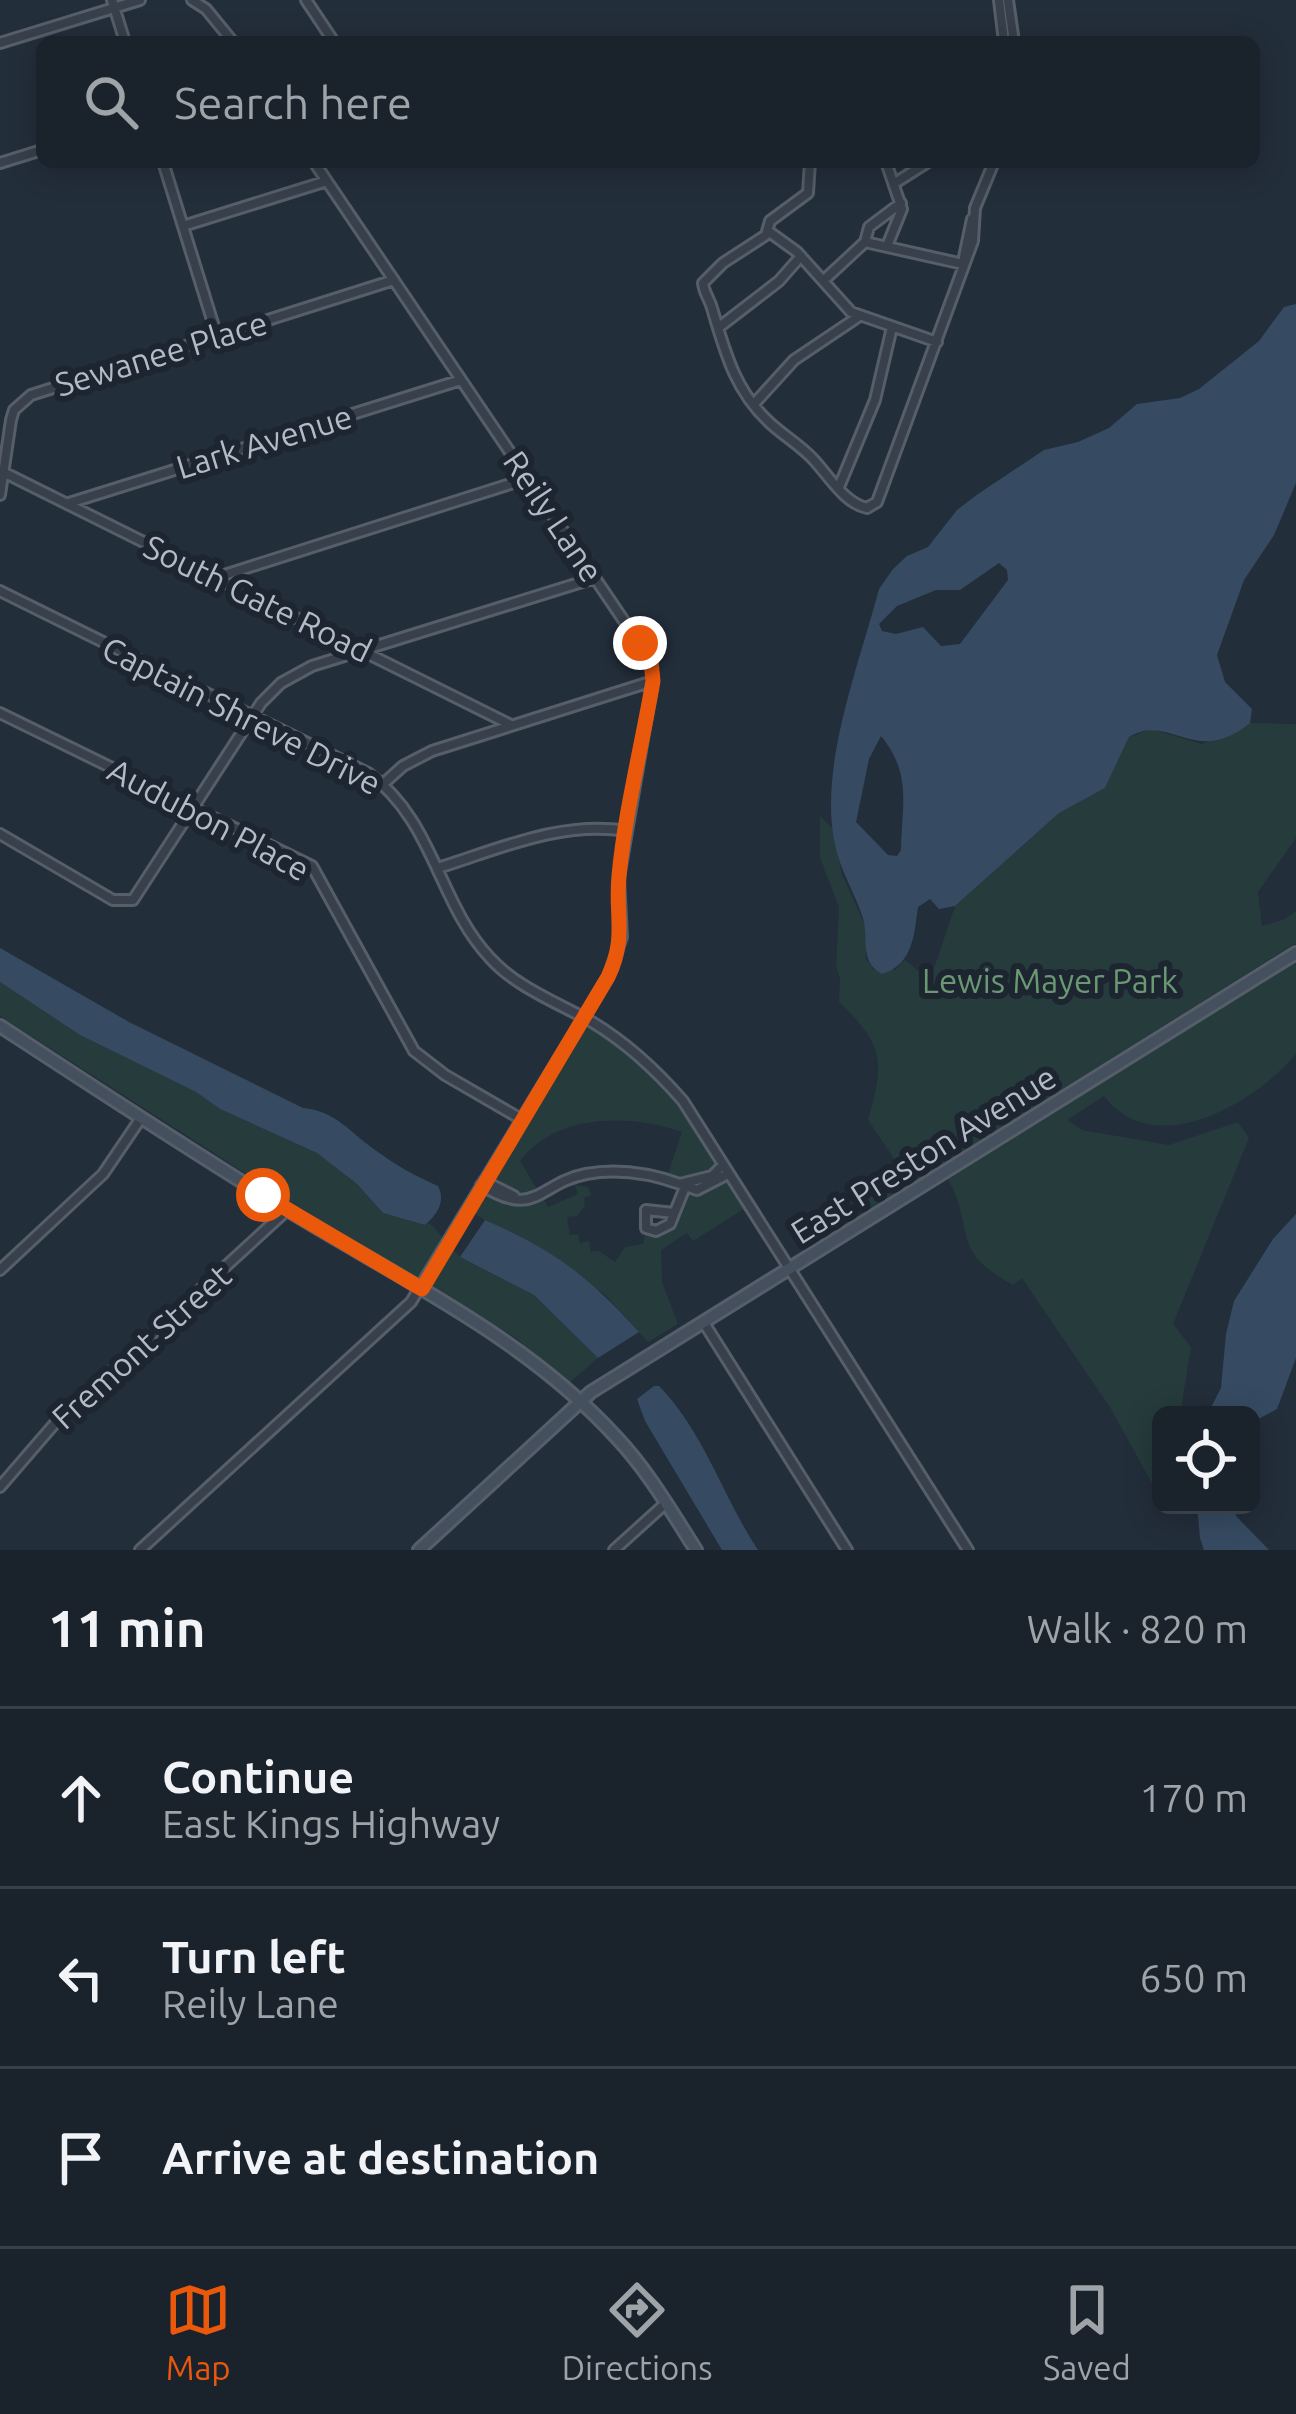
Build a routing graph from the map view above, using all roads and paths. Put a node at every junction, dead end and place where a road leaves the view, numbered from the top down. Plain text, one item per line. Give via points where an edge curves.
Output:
1 (140, 0) edge
2 (192, 0) edge
3 (306, 0) edge
4 (1003, 0) edge
5 (113, 4) edge
6 (123, 36) edge
7 (228, 36) edge
8 (330, 36) edge
9 (1004, 36) edge
10 (1012, 36) edge
11 (0, 44) edge
12 (36, 152) edge
13 (0, 164) edge
14 (165, 168) edge
15 (318, 168) edge
16 (810, 168) edge
17 (889, 168) edge
18 (919, 168) edge
19 (992, 168) edge
20 (327, 181) junction
21 (895, 183) junction
22 (901, 203) junction
23 (183, 226) junction
24 (768, 231) junction
25 (866, 242) junction
26 (886, 246) junction
27 (801, 256) junction
28 (964, 265) junction
29 (394, 280) junction
30 (823, 281) junction
31 (860, 316) junction
32 (892, 327) junction
33 (718, 328) junction
34 (217, 336) junction
35 (937, 343) junction
36 (461, 380) junction
37 (754, 404) junction
38 (3, 472) junction
39 (529, 478) junction
40 (839, 487) junction
41 (0, 495) edge
42 (68, 503) junction
43 (216, 577) junction
44 (596, 578) junction
45 (0, 591) edge
46 (365, 651) junction
47 (653, 681) junction
48 (0, 712) edge
49 (253, 716) junction
50 (511, 725) junction
51 (383, 784) junction
52 (194, 809) junction
53 (626, 831) junction
54 (0, 834) edge
55 (438, 868) junction
56 (1296, 953) edge
57 (581, 1017) junction
58 (2, 1031) edge
59 (142, 1117) junction
60 (521, 1119) junction
61 (725, 1169) junction
62 (483, 1183) junction
63 (683, 1186) junction
64 (287, 1210) junction
65 (674, 1213) dead end
66 (790, 1268) junction
67 (0, 1270) edge
68 (422, 1289) junction
69 (704, 1322) junction
70 (579, 1402) junction
71 (0, 1487) edge
72 (666, 1503) junction
73 (140, 1550) edge
74 (419, 1550) edge
75 (614, 1550) edge
76 (695, 1550) edge
77 (848, 1550) edge
78 (968, 1550) edge

1 - 5 street
2 - 7 street
3 - 8 street
4 - 9 street
4 - 10 street
5 - 6 street
5 - 11 street
12 - 13 street
14 - 23 street
15 - 20 street, Reily Lane
16 - 24 street via 808,194
17 - 21 street
18 - 21 street
19 - 28 street
20 - 23 street
20 - 29 street, Reily Lane
21 - 22 street
22 - 25 street via 869,227
22 - 26 street
23 - 34 street
24 - 27 street
24 - 33 street via 703,283
25 - 26 street
25 - 30 street
26 - 28 street
27 - 30 street
27 - 33 street
28 - 35 street
29 - 34 street, Sewanee Place
29 - 36 street, Reily Lane
30 - 31 street
31 - 32 street
31 - 37 street via 794,360
32 - 35 street
32 - 40 street
33 - 37 street via 728,364
34 - 38 street, Sewanee Place via 31,395 14,410
35 - 40 street via 876,504 854,505
36 - 39 street, Reily Lane
36 - 42 street, Lark Avenue
37 - 40 street
38 - 41 street, Sewanee Place
38 - 42 street, South Gate Road
39 - 43 street
39 - 44 street, Reily Lane
42 - 43 street, South Gate Road
43 - 46 street, South Gate Road
44 - 46 street
44 - 47 street, Reily Lane via 646,651
45 - 49 street, Captain Shreve Drive
46 - 49 street via 296,673
46 - 50 street, South Gate Road
47 - 50 street
47 - 53 street
48 - 52 street, Audubon Place
49 - 51 street, Captain Shreve Drive
49 - 52 street
50 - 51 street via 419,756
51 - 55 street, Captain Shreve Drive via 408,811
52 - 54 street via 139,896 126,903
52 - 60 street, Audubon Place via 315,868 414,1051
53 - 55 street via 562,830
53 - 57 street via 619,950
55 - 57 street, Captain Shreve Drive via 491,960
56 - 66 street, East Preston Avenue
57 - 60 street
57 - 61 street, Captain Shreve Drive via 665,1081
58 - 59 street
59 - 64 street
59 - 67 street via 103,1174
60 - 62 street
61 - 63 street
61 - 66 street, Captain Shreve Drive
62 - 63 street via 526,1201 581,1175 617,1170
62 - 68 street
63 - 65 street
64 - 68 street
64 - 71 street, Fremont Street via 56,1422
66 - 69 street, East Preston Avenue
66 - 78 street, Captain Shreve Drive
68 - 70 street
68 - 73 street
69 - 70 street, East Preston Avenue
69 - 77 street
70 - 72 street
70 - 74 street, East Preston Avenue
72 - 75 street
72 - 76 street

